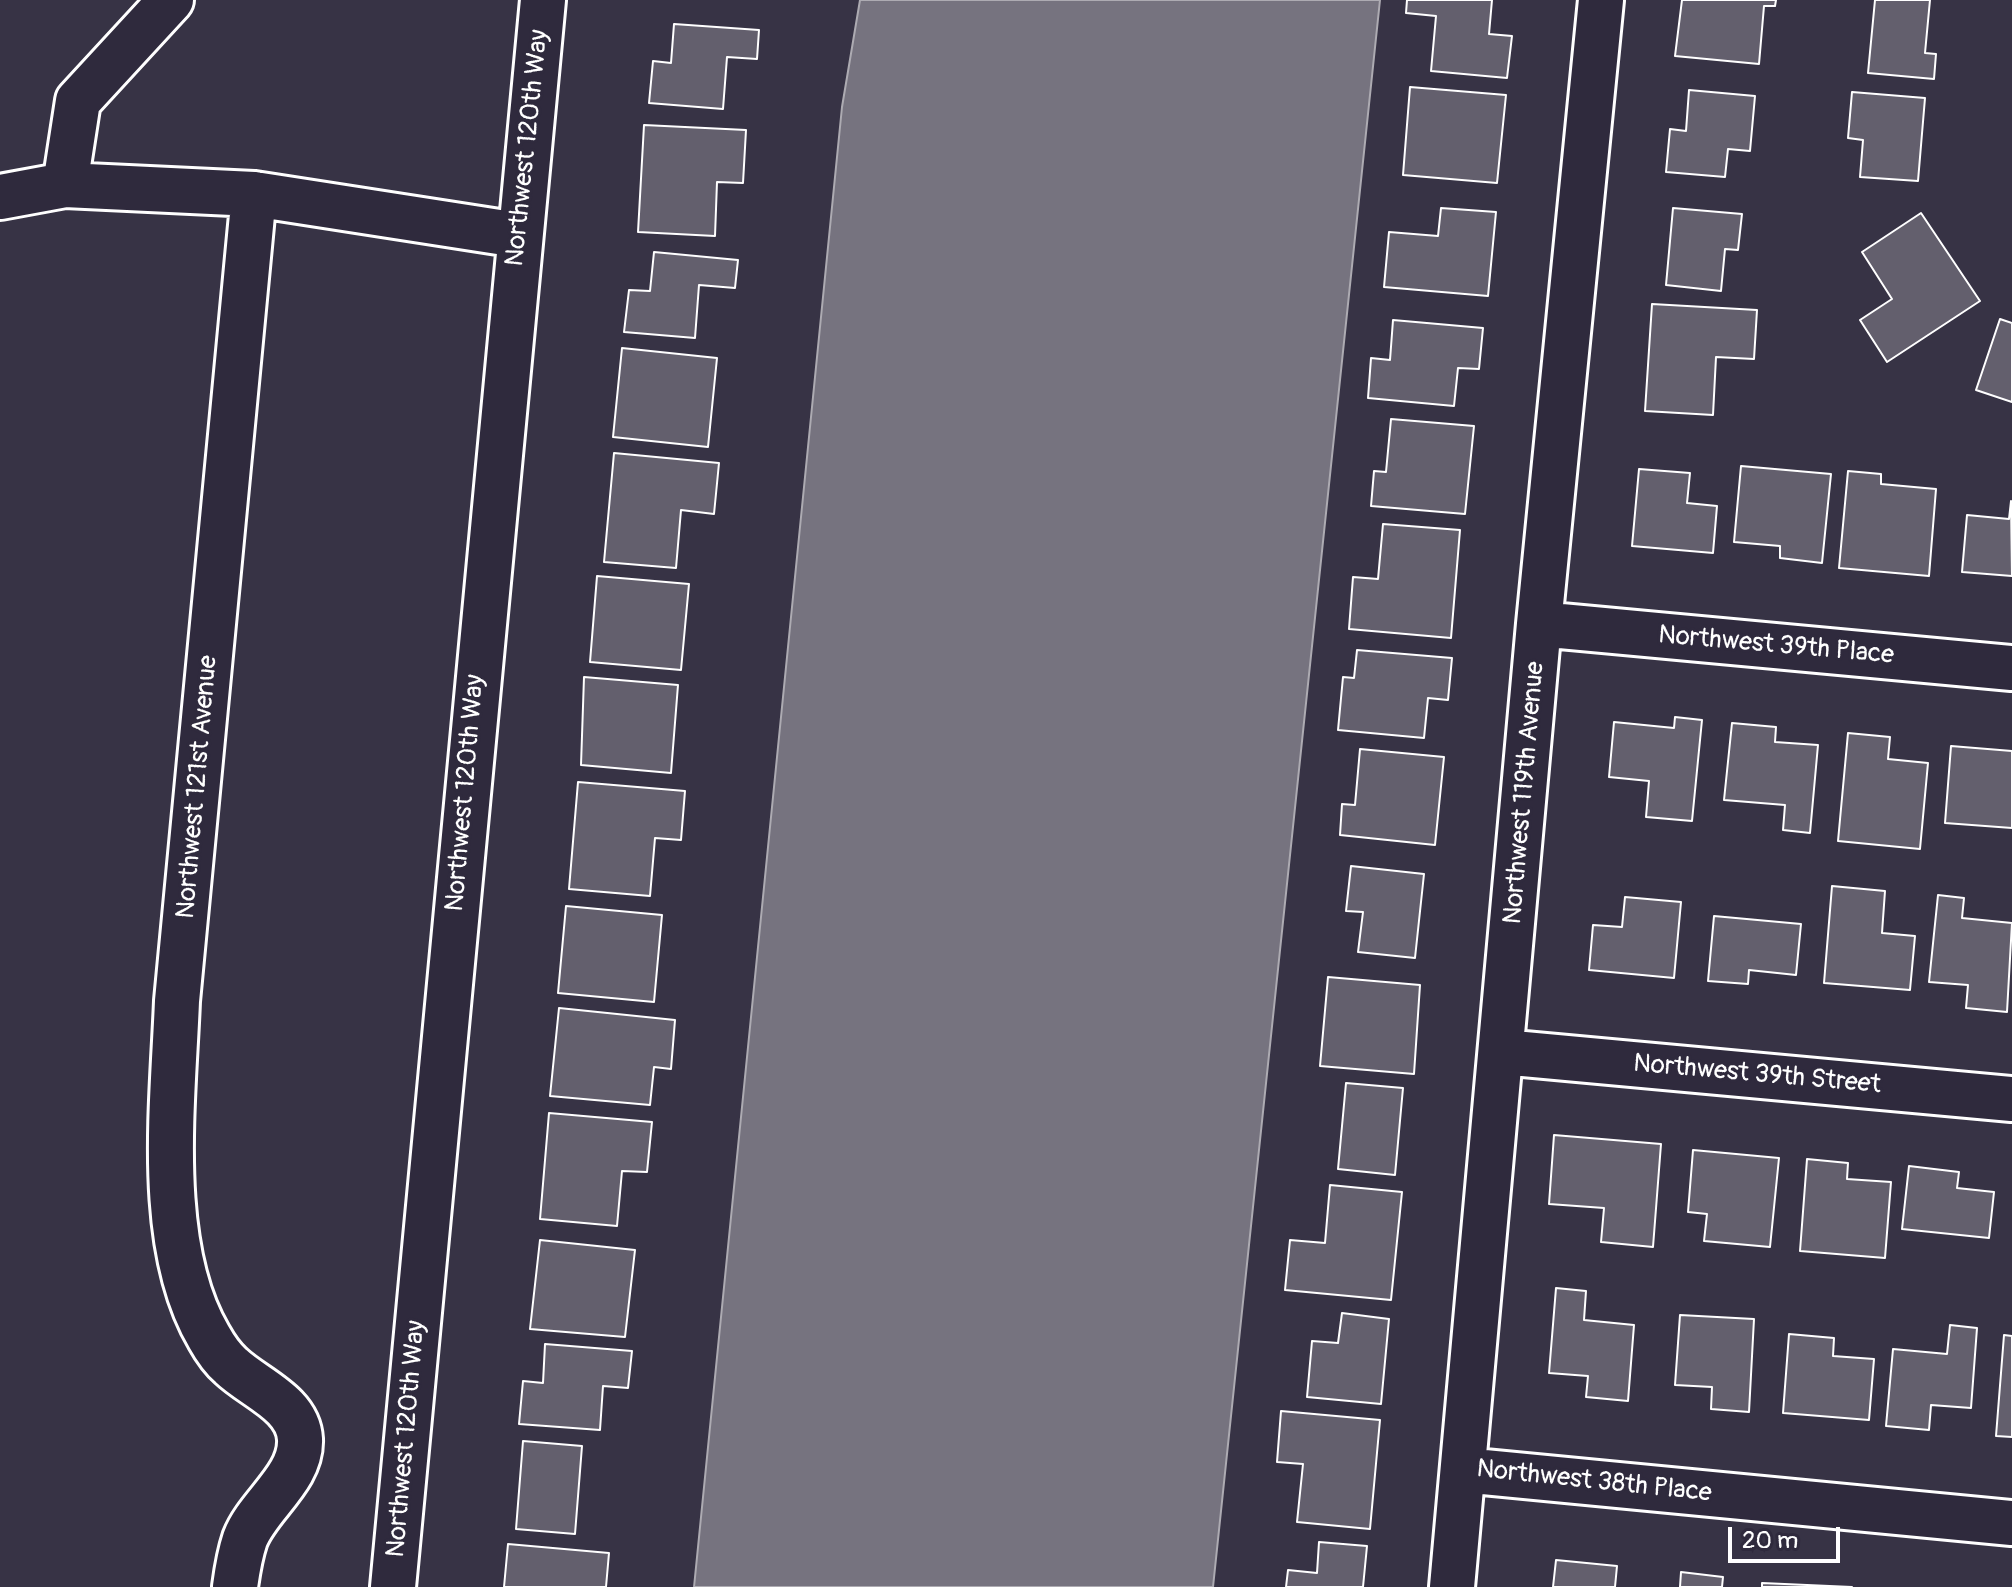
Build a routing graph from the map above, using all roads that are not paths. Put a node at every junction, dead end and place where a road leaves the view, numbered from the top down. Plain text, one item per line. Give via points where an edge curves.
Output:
1 (171, 0) edge
2 (543, 0) edge
3 (1601, 0) edge
4 (65, 185) junction
5 (254, 194) junction
6 (0, 197) edge
7 (518, 235) junction
8 (1539, 624) junction
9 (2012, 668) edge
10 (1502, 1052) junction
11 (2012, 1099) edge
12 (1463, 1470) junction
13 (2012, 1523) edge
14 (235, 1587) edge
15 (393, 1587) edge
16 (1452, 1587) edge

1 - 4 street via 78,101
2 - 7 street, Northwest 120th Way
3 - 8 street, Northwest 119th Avenue
4 - 5 street
4 - 6 street
5 - 7 street
5 - 14 street, Northwest 121st Avenue via 177,1001 172,1131 177,1239 191,1296 209,1337 230,1365 291,1414 299,1430 296,1463 245,1538
7 - 15 street, Northwest 120th Way
8 - 9 street, Northwest 39th Place
8 - 10 street, Northwest 119th Avenue
10 - 11 street, Northwest 39th Street
10 - 12 street, Northwest 119th Avenue
12 - 13 street, Northwest 38th Place
12 - 16 street, Northwest 119th Avenue

